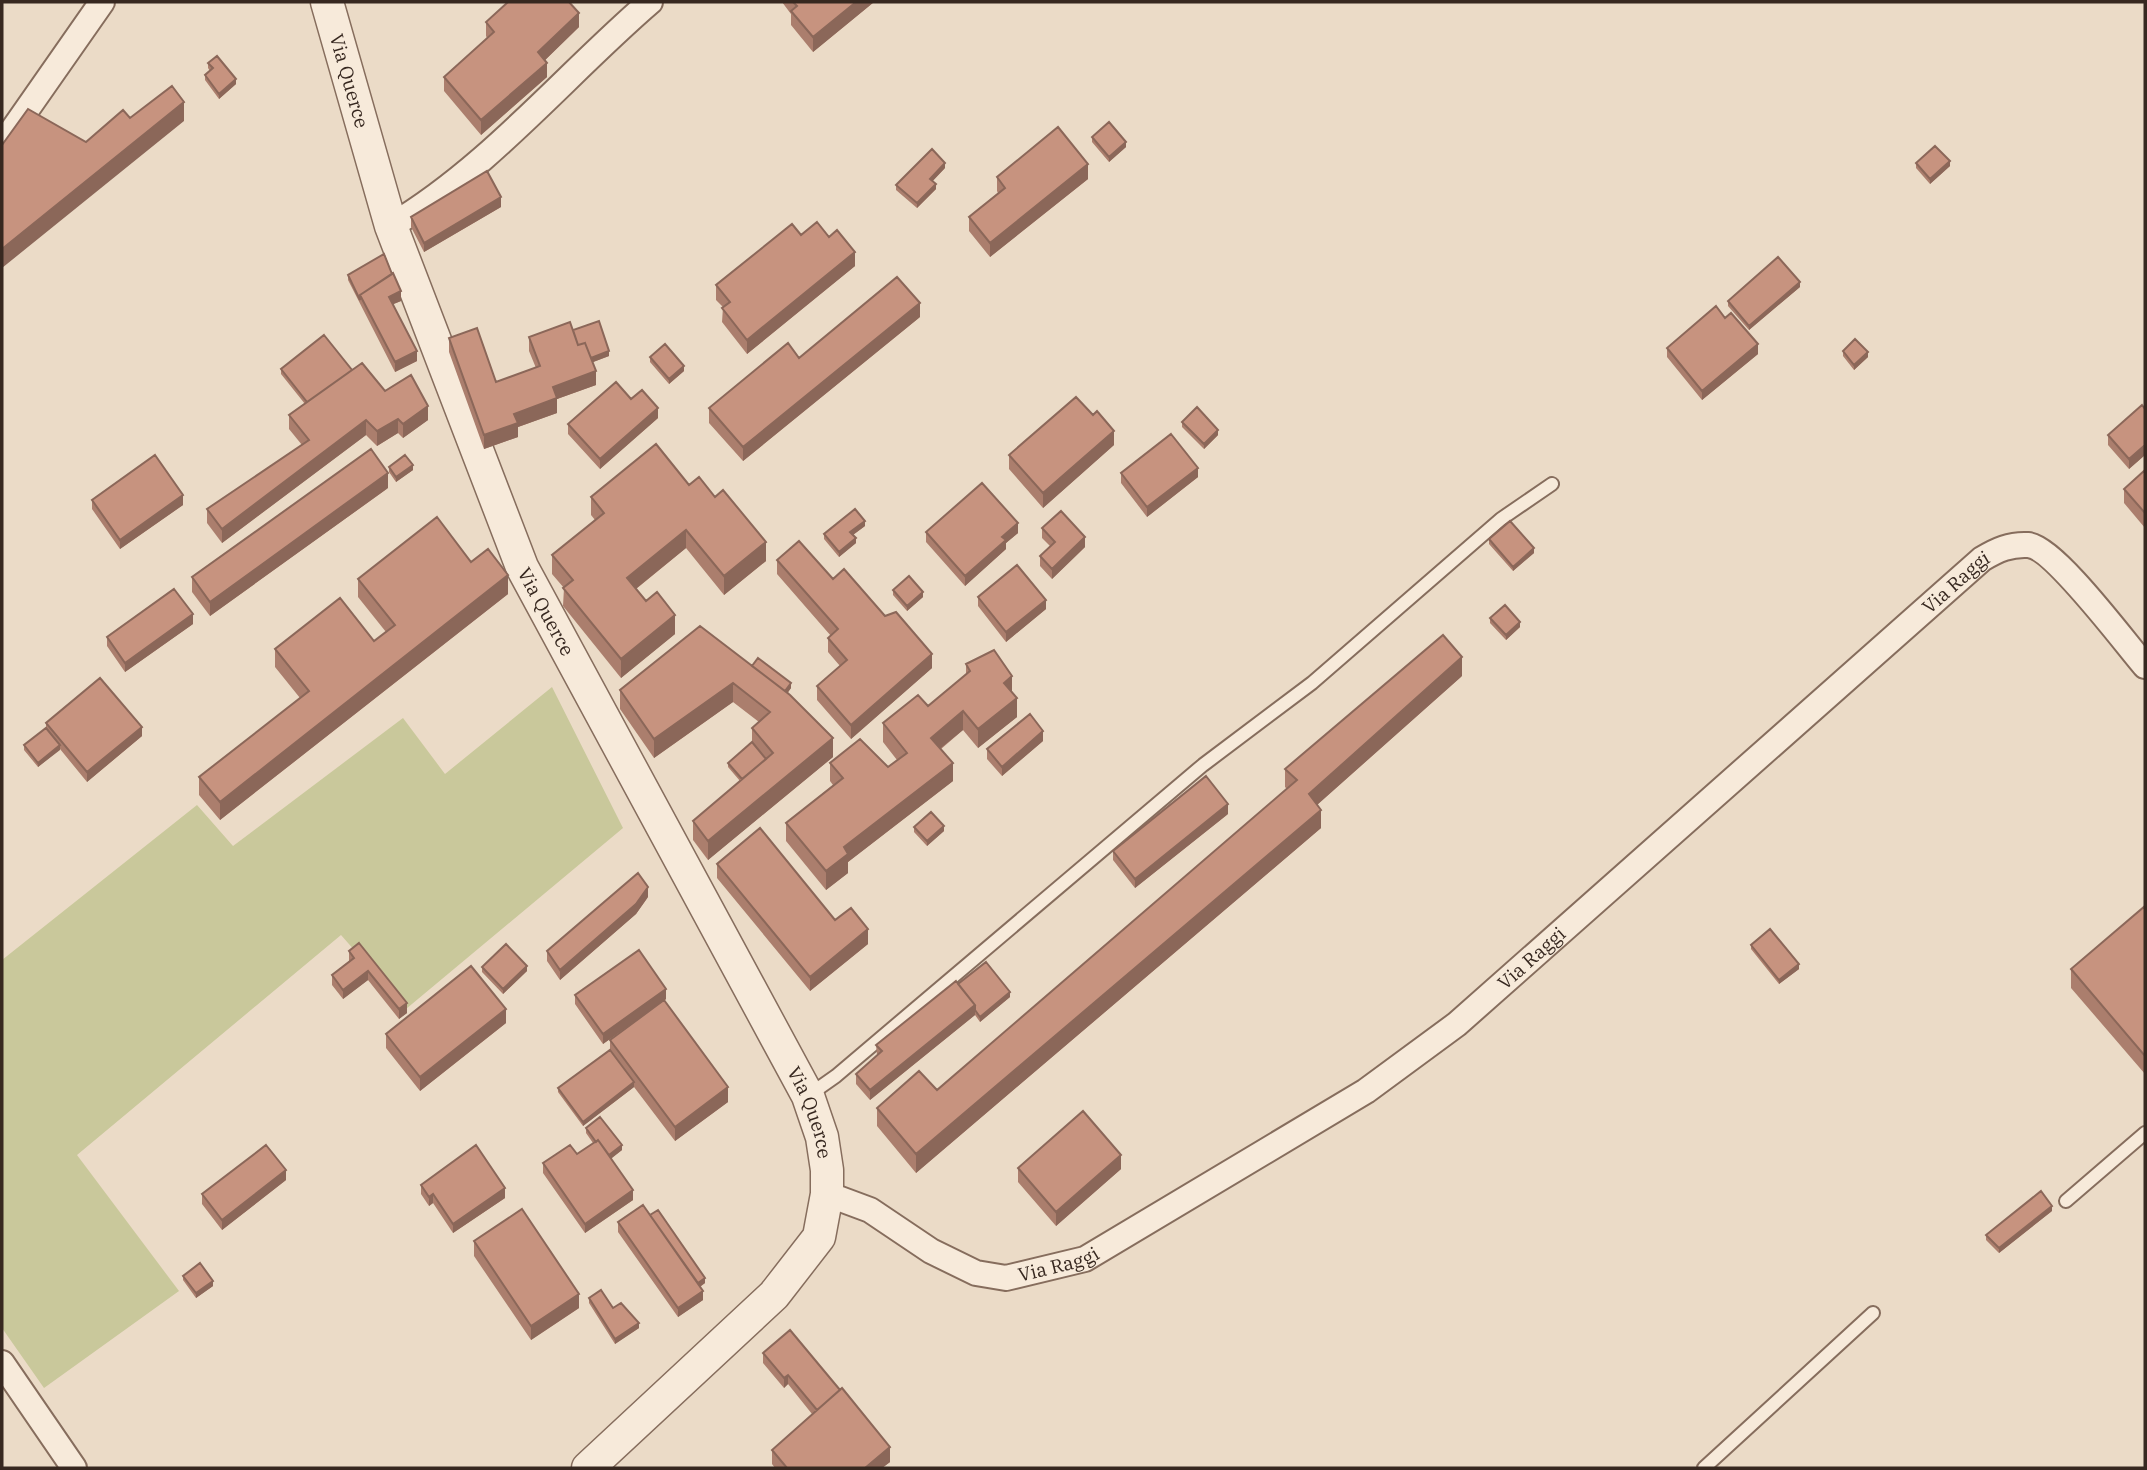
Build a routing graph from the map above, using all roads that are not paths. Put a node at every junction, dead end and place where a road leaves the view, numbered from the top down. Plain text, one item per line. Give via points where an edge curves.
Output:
1 (102, 2) edge
2 (327, 2) edge
3 (650, 2) edge
4 (2, 145) edge
5 (391, 226) junction
6 (1552, 484) dead end
7 (2145, 666) edge
8 (808, 1096) junction
9 (2145, 1133) edge
10 (827, 1194) junction
11 (2066, 1200) dead end
12 (1873, 1313) dead end
13 (2, 1363) edge
14 (74, 1468) edge
15 (588, 1468) edge
16 (1704, 1468) edge

1 - 4 street
2 - 5 street, Via Querce
3 - 5 street via 491,152 432,202
5 - 8 street, Via Querce via 522,567
6 - 8 lane via 1501,519 1312,683 1203,765
7 - 10 street, Via Raggi via 2053,557 2031,545 2003,547 1971,568 1457,1024 1366,1091 1085,1259 1006,1278 976,1273 930,1251 870,1210
8 - 10 street, Via Querce via 822,1138
9 - 11 lane
10 - 15 street, Via Querce via 819,1237 774,1295
12 - 16 lane
13 - 14 street

